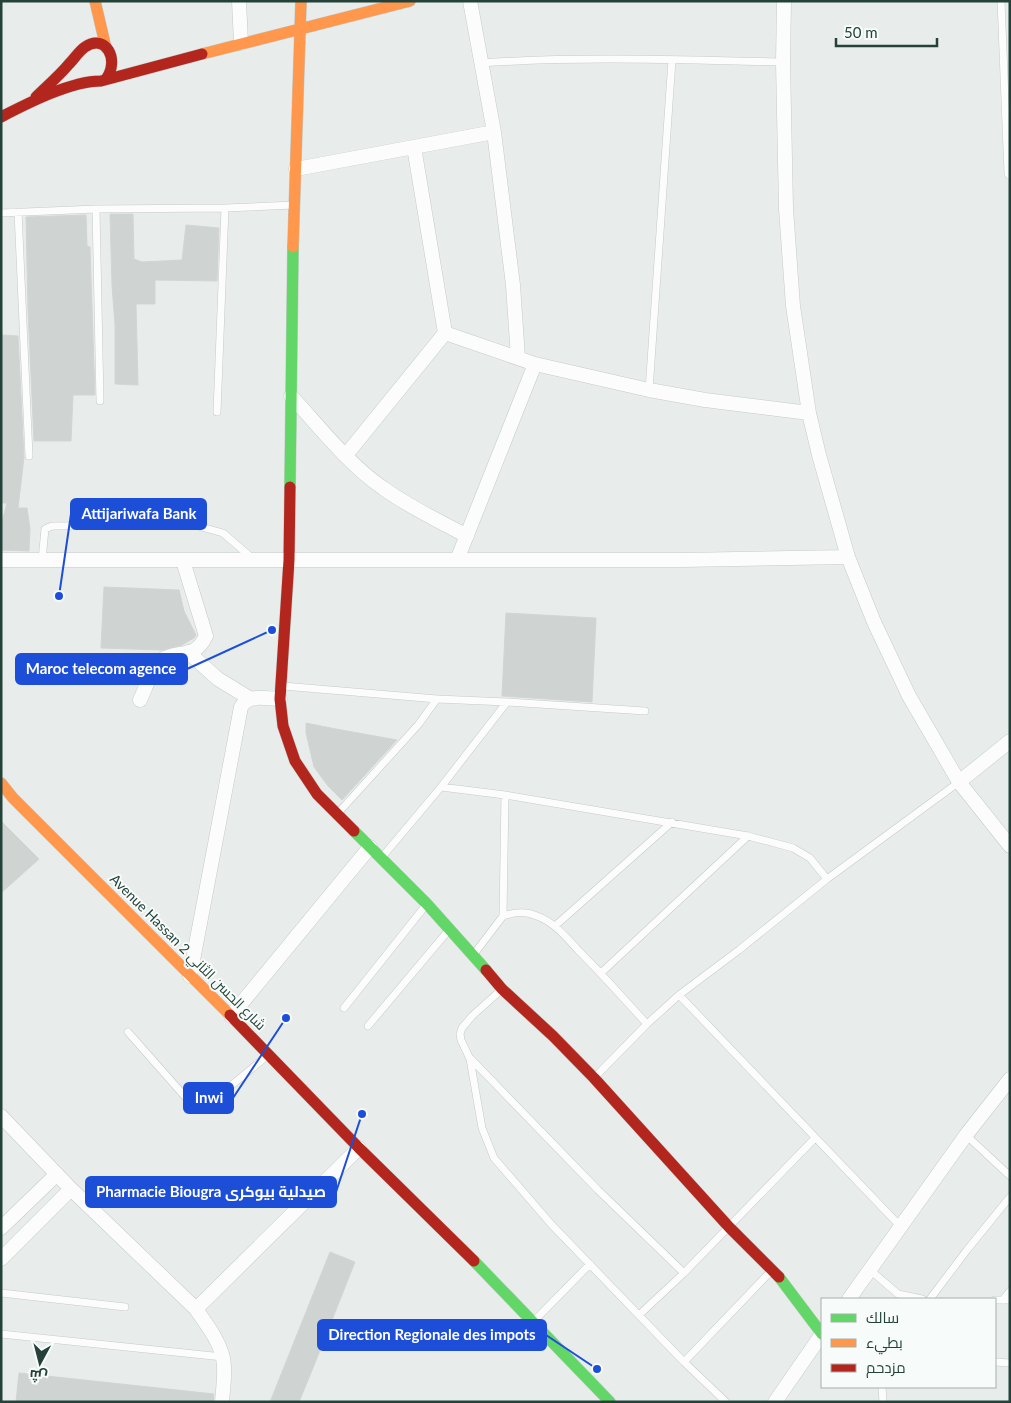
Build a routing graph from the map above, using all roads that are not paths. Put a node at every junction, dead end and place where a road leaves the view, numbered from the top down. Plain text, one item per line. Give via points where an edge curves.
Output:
1 (94, 1) edge
2 (239, 1) edge
3 (301, 1) edge
4 (410, 1) edge
5 (470, 1) edge
6 (784, 1) edge
7 (1001, 1) edge
8 (89, 20) dead end
9 (299, 28) junction
10 (241, 43) junction
11 (82, 47) junction
12 (119, 56) junction
13 (672, 60) junction
14 (783, 62) junction
15 (481, 63) junction
16 (161, 64) junction
17 (106, 79) junction
18 (89, 81) junction
19 (33, 100) junction
20 (1, 117) edge
21 (494, 132) junction
22 (414, 147) junction
23 (296, 169) junction
24 (1010, 176) edge
25 (294, 205) junction
26 (225, 208) junction
27 (96, 209) junction
28 (18, 212) junction
29 (1, 213) edge
30 (445, 333) junction
31 (518, 358) junction
32 (535, 364) junction
33 (649, 390) junction
34 (291, 396) junction
35 (100, 401) dead end
36 (217, 412) dead end
37 (810, 413) junction
38 (346, 455) junction
39 (29, 456) dead end
40 (467, 536) junction
41 (848, 557) junction
42 (1, 560) edge
43 (42, 560) junction
44 (254, 560) junction
45 (289, 560) junction
46 (457, 560) junction
47 (183, 561) junction
48 (188, 652) junction
49 (280, 693) junction
50 (248, 698) junction
51 (437, 699) junction
52 (140, 700) dead end
53 (507, 702) junction
54 (645, 711) dead end
55 (1010, 741) edge
56 (959, 782) junction
57 (1, 783) edge
58 (442, 786) junction
59 (1, 789) edge
60 (505, 794) junction
61 (13, 798) junction
62 (337, 815) junction
63 (672, 822) junction
64 (748, 836) junction
65 (1010, 846) edge
66 (370, 847) junction
67 (380, 858) junction
68 (827, 879) junction
69 (427, 904) junction
70 (503, 916) junction
71 (555, 926) junction
72 (449, 930) junction
73 (473, 954) junction
74 (601, 973) junction
75 (190, 976) junction
76 (502, 989) junction
77 (679, 995) junction
78 (344, 1008) dead end
79 (231, 1016) junction
80 (647, 1024) junction
81 (368, 1026) dead end
82 (128, 1032) dead end
83 (269, 1055) junction
84 (470, 1059) junction
85 (594, 1078) junction
86 (1010, 1079) edge
87 (1, 1116) edge
88 (966, 1135) junction
89 (815, 1138) junction
90 (359, 1148) junction
91 (57, 1174) junction
92 (1010, 1176) edge
93 (71, 1188) junction
94 (1010, 1197) edge
95 (729, 1227) junction
96 (901, 1227) junction
97 (1, 1228) edge
98 (1, 1259) edge
99 (590, 1264) junction
100 (869, 1269) junction
101 (773, 1270) junction
102 (684, 1273) junction
103 (1010, 1291) edge
104 (1, 1293) edge
105 (850, 1298) edge
106 (917, 1298) edge
107 (931, 1298) edge
108 (1002, 1300) edge
109 (125, 1307) dead end
110 (196, 1309) junction
111 (640, 1315) junction
112 (533, 1322) junction
113 (821, 1333) edge
114 (1, 1334) edge
115 (821, 1335) edge
116 (223, 1357) junction
117 (684, 1362) junction
118 (996, 1362) edge
119 (1010, 1363) edge
120 (593, 1386) junction
121 (882, 1388) edge
122 (222, 1402) edge
123 (604, 1402) edge
124 (610, 1402) edge
125 (726, 1402) edge
126 (775, 1402) edge
127 (883, 1402) edge

1 - 8 street
1 - 12 street
2 - 10 street
3 - 9 street
4 - 9 street
5 - 15 street
6 - 14 street
7 - 24 lane
9 - 10 street
9 - 23 street
10 - 16 street
11 - 12 street via 95,44
11 - 18 street via 76,63 79,74
11 - 19 street
12 - 16 street
12 - 17 street
13 - 14 lane
13 - 15 lane via 539,59
13 - 33 lane
14 - 37 street via 792,306
15 - 21 street
16 - 17 street
17 - 18 street
18 - 19 street
19 - 20 street
21 - 22 street
21 - 31 street via 513,285
22 - 23 street
22 - 30 street
23 - 25 street
25 - 26 lane
25 - 34 street
26 - 27 lane
26 - 36 lane
27 - 28 lane
27 - 35 lane
28 - 29 lane
28 - 39 lane
30 - 31 street
30 - 38 street
31 - 32 street
32 - 33 street
32 - 40 street
33 - 37 street
34 - 38 street
34 - 45 street
37 - 41 street
38 - 40 street via 382,488
40 - 46 street
41 - 46 street
41 - 56 street via 909,696
42 - 43 street
43 - 44 lane via 44,534 52,526 194,525 223,533
43 - 47 street
44 - 45 street
44 - 47 street
45 - 46 street
45 - 49 street
47 - 48 street via 206,636 201,646
48 - 50 street via 218,679
48 - 52 street via 163,659
49 - 50 street
49 - 51 lane
49 - 62 street via 283,726 295,761 317,794
50 - 75 street via 241,707
51 - 53 lane
51 - 62 lane via 418,725
53 - 54 lane
53 - 58 lane
55 - 56 street
56 - 65 street
56 - 68 lane
57 - 61 street
58 - 60 lane
58 - 67 lane
59 - 61 street
60 - 63 lane
60 - 70 lane
61 - 75 street, Avenue Hassan 2 شارع الحسن الثاني
62 - 66 street
63 - 64 lane
63 - 71 lane
64 - 68 lane via 793,848 810,858
64 - 74 lane
66 - 67 street
66 - 79 street
67 - 69 street
68 - 77 lane
69 - 72 street
69 - 78 lane
70 - 71 lane via 526,912
70 - 73 lane
71 - 74 lane
72 - 73 street
72 - 81 lane
73 - 76 street
74 - 80 lane
75 - 79 street, Avenue Hassan 2 شارع الحسن الثاني
76 - 84 lane via 462,1028 460,1040
76 - 85 street
77 - 80 lane
77 - 89 lane
79 - 83 street, Avenue Hassan 2 شارع الحسن الثاني
80 - 85 lane
82 - 83 lane via 200,1110
83 - 90 street, Avenue Hassan 2 شارع الحسن الثاني
84 - 99 lane via 482,1128 494,1158
84 - 102 lane
85 - 95 street
86 - 88 street
87 - 91 street
88 - 92 lane
88 - 96 street
89 - 95 lane
89 - 96 lane
90 - 110 street
90 - 112 street, Avenue Hassan 2 شارع الحسن الثاني
91 - 93 street
91 - 97 street
93 - 98 street
93 - 110 street
94 - 107 lane
95 - 101 street
95 - 102 lane
96 - 100 street
99 - 111 lane
99 - 112 lane
100 - 105 street
100 - 106 lane via 898,1294
101 - 113 street
101 - 117 lane
102 - 111 lane
103 - 108 lane
104 - 109 lane
110 - 116 street
111 - 117 lane
112 - 120 street, Avenue Hassan 2 شارع الحسن الثاني
114 - 116 lane
115 - 126 street
116 - 122 street
117 - 125 lane
118 - 119 lane
120 - 123 street
120 - 124 street
121 - 127 lane

